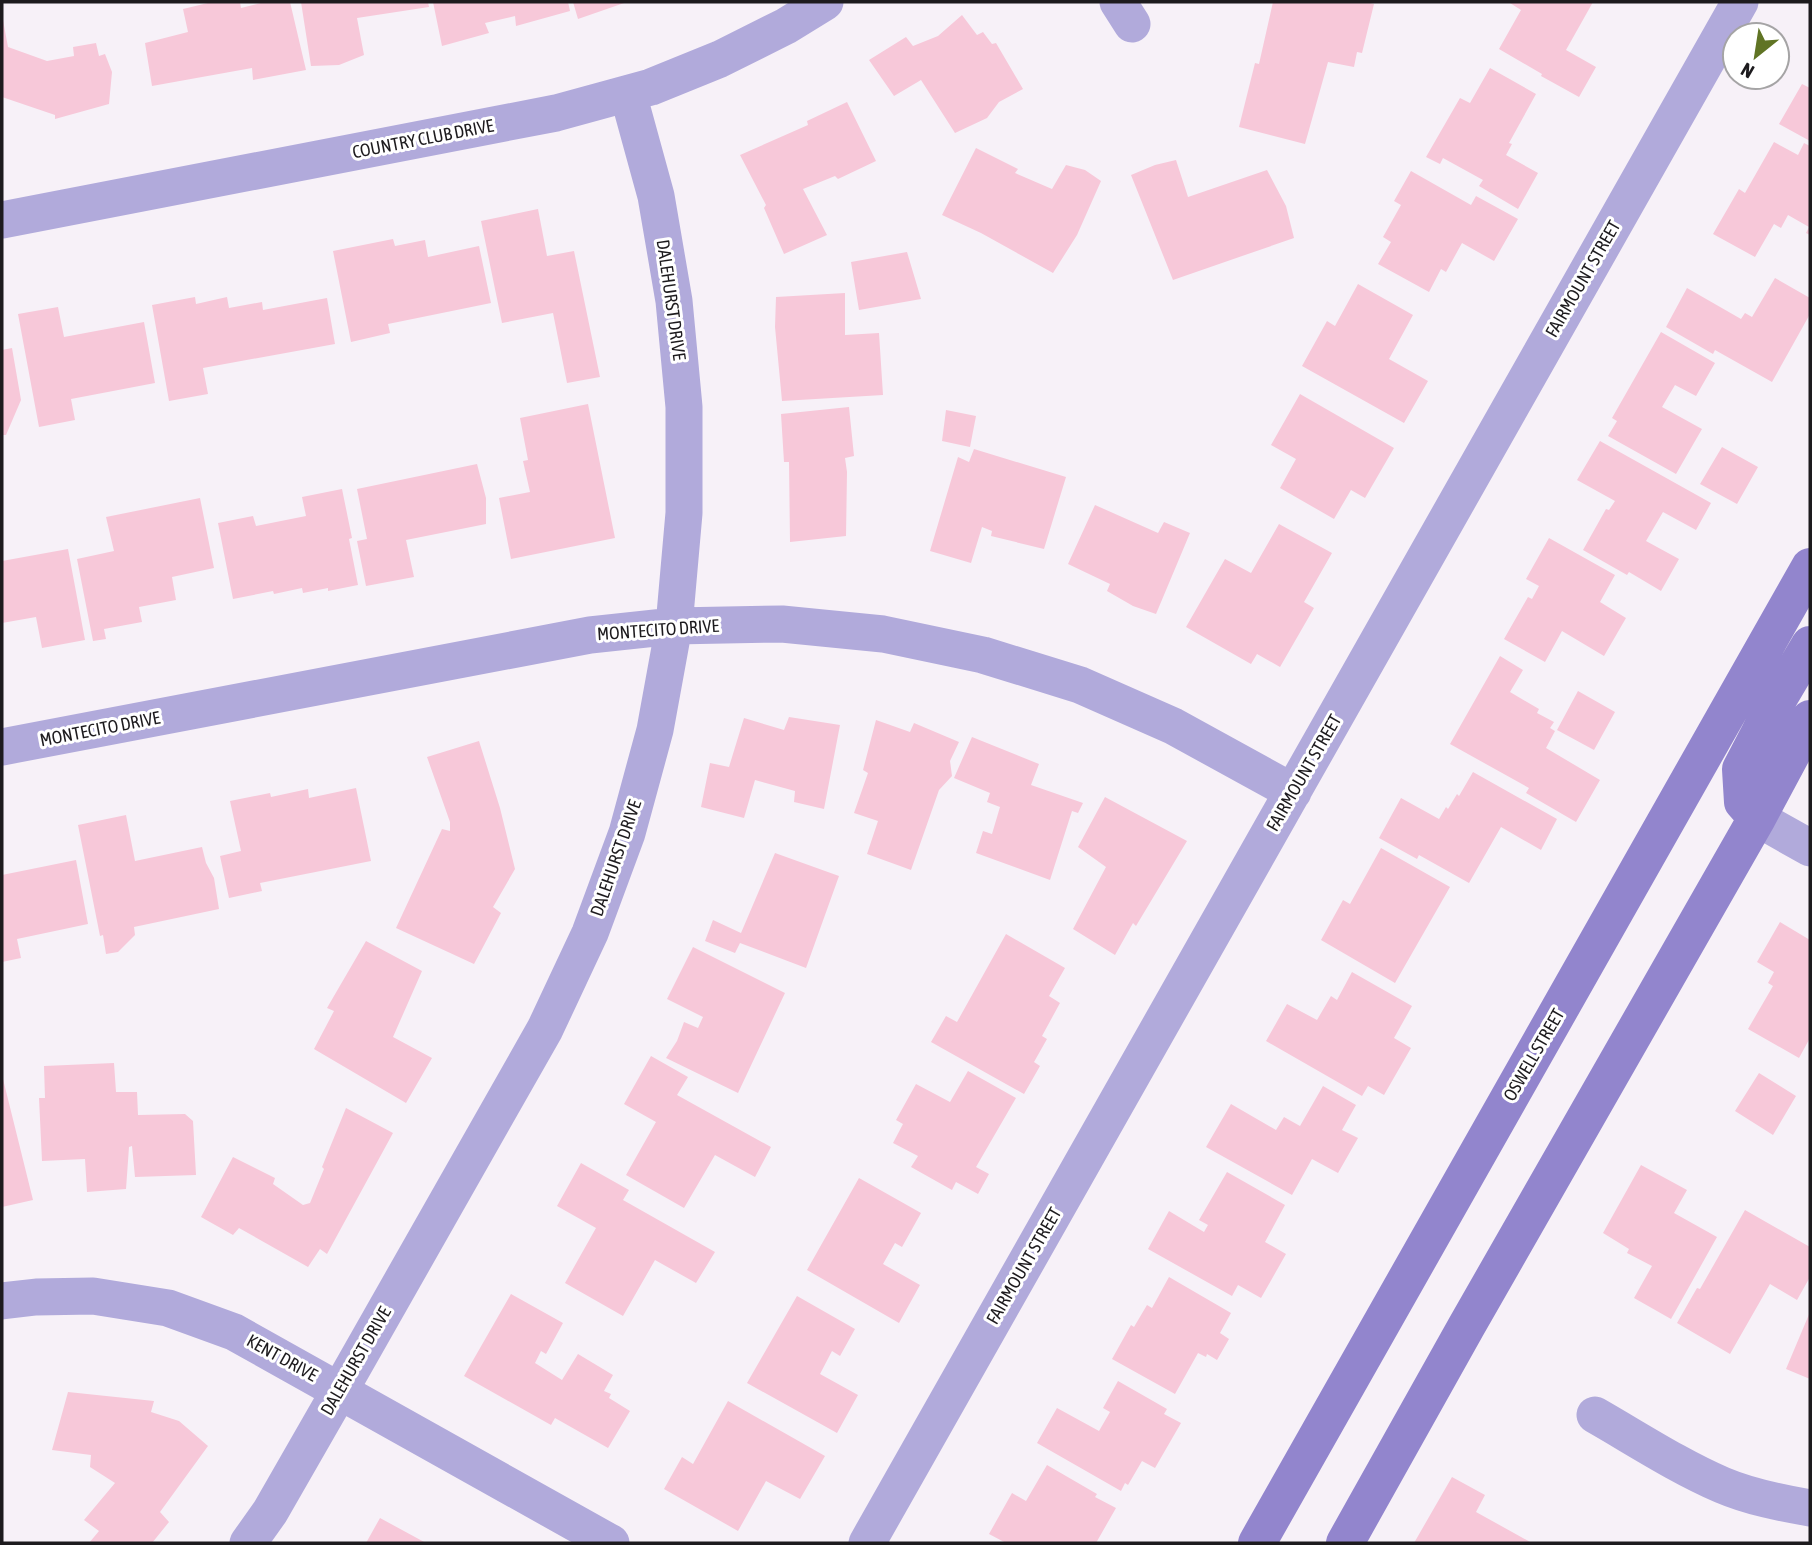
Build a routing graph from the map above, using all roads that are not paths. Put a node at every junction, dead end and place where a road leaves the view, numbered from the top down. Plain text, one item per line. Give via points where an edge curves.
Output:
1 (825, 2) edge
2 (1740, 2) edge
3 (628, 94) junction
4 (2, 220) edge
5 (1810, 567) edge
6 (674, 626) junction
7 (1810, 645) edge
8 (1810, 719) edge
9 (2, 747) edge
10 (1293, 792) junction
11 (1757, 818) junction
12 (1810, 848) edge
13 (2, 1301) edge
14 (340, 1390) junction
15 (1595, 1415) dead end
16 (1810, 1508) edge
17 (248, 1543) edge
18 (611, 1543) edge
19 (867, 1543) edge
20 (1257, 1543) edge
21 (1345, 1543) edge

1 - 3 street, COUNTRY CLUB DRIVE via 720,59
2 - 10 street, FAIRMOUNT STREET
3 - 4 street, COUNTRY CLUB DRIVE via 556,113
3 - 6 street, DALEHURST DRIVE via 656,197 674,301 684,407 684,513
5 - 20 main road, OSWELL STREET
6 - 9 street, MONTECITO DRIVE via 590,635
6 - 10 street, MONTECITO DRIVE via 782,624 883,634 983,655 1080,685 1173,726
6 - 14 street, DALEHURST DRIVE via 627,833 590,933 545,1029
7 - 11 main road via 1741,769 1743,802
8 - 11 main road
10 - 19 street, FAIRMOUNT STREET
11 - 12 street
11 - 21 main road
13 - 14 street, KENT DRIVE via 93,1296 168,1308 234,1332
14 - 17 street, DALEHURST DRIVE
14 - 18 street, KENT DRIVE
15 - 16 street via 1724,1486

